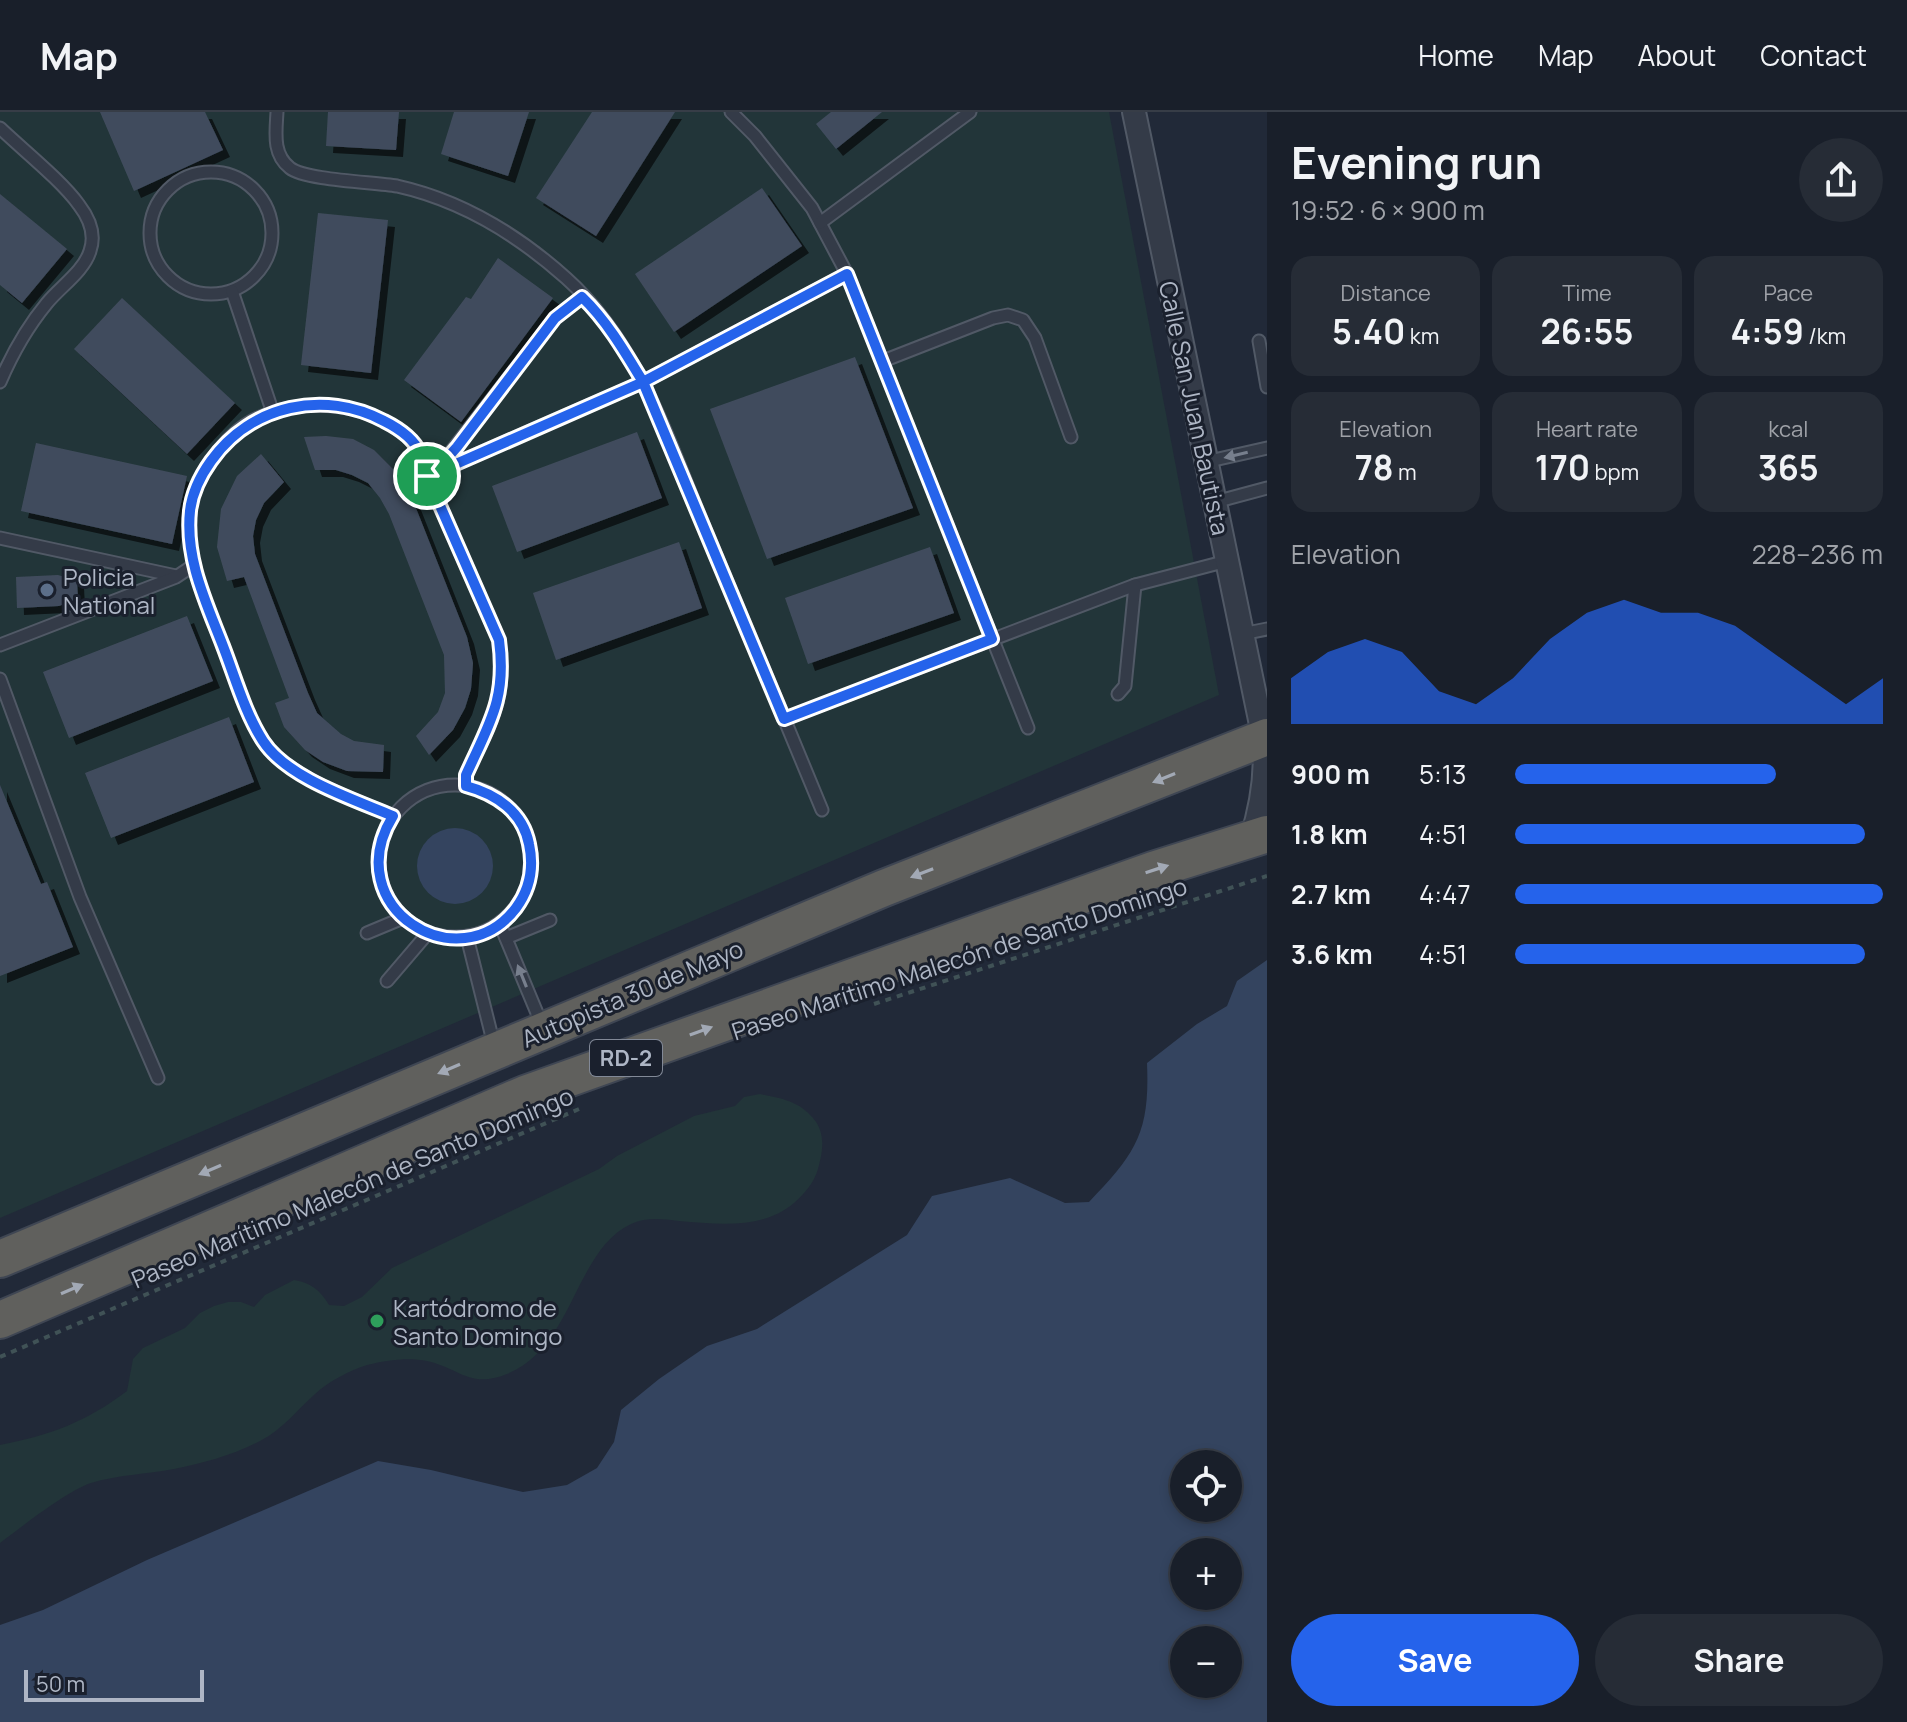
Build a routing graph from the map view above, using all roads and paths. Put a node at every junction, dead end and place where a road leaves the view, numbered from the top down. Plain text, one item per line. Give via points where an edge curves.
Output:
1 (277, 112) edge
2 (970, 112) edge
3 (1134, 112) edge
4 (738, 114) edge
5 (0, 128) edge
6 (820, 223) junction
7 (847, 274) junction
8 (232, 291) junction
9 (582, 297) junction
10 (1259, 341) dead end
11 (883, 361) junction
12 (0, 382) edge
13 (643, 382) junction
14 (1267, 387) edge
15 (273, 413) junction
16 (1071, 437) dead end
17 (1267, 448) edge
18 (1205, 462) junction
19 (430, 475) junction
20 (1267, 488) edge
21 (1215, 502) junction
22 (0, 538) edge
23 (1227, 561) junction
24 (194, 565) junction
25 (176, 577) junction
26 (1135, 585) junction
27 (1267, 629) edge
28 (1242, 634) junction
29 (992, 639) junction
30 (0, 645) edge
31 (0, 679) edge
32 (1118, 694) dead end
33 (784, 719) junction
34 (1028, 728) dead end
35 (1266, 739) edge
36 (466, 786) junction
37 (822, 810) dead end
38 (393, 816) junction
39 (1259, 837) edge
40 (1267, 876) edge
41 (403, 918) junction
42 (550, 920) dead end
43 (500, 924) junction
44 (367, 933) dead end
45 (428, 933) junction
46 (467, 937) junction
47 (506, 938) junction
48 (387, 981) dead end
49 (862, 1008) dead end
50 (544, 1029) junction
51 (496, 1050) junction
52 (158, 1078) dead end
53 (584, 1107) dead end
54 (1, 1258) edge
55 (0, 1320) edge
56 (0, 1357) edge

1 - 9 lane via 275,139 280,158 292,170 438,198 506,233
2 - 6 lane
3 - 18 street, Calle San Juan Bautista
4 - 6 lane
5 - 12 lane via 77,202 92,233 90,252 31,326
6 - 7 lane
7 - 11 lane
7 - 13 lane
8 - 8 lane via 190,291 157,264 150,244 157,203 170,186 189,175 227,173 245,181 269,211 271,250 249,282
8 - 15 lane
9 - 13 lane
9 - 19 lane via 555,318
10 - 14 lane
11 - 16 lane via 993,318 1023,320 1035,338
11 - 29 lane
13 - 19 lane
13 - 33 lane
15 - 19 lane via 323,405 372,415 411,440
15 - 24 lane via 231,437 205,469 190,509
17 -> 18 lane
18 - 21 street, Calle San Juan Bautista
19 - 36 lane via 501,655 496,710 466,775
20 - 21 lane
21 - 23 street, Calle San Juan Bautista
22 - 25 lane
23 - 26 lane
23 - 28 street, Calle San Juan Bautista
24 - 25 lane
24 - 38 lane via 264,743 289,767
25 - 30 lane
26 - 29 lane
26 - 32 lane via 1125,686
27 - 28 lane
28 - 35 street, Calle San Juan Bautista
29 - 33 lane
29 - 34 lane
31 - 52 lane via 80,897
33 - 37 lane
35 - 39 street, Calle San Juan Bautista
35 -> 50 highway, Autopista 30 de Mayo / RD-2 via 884,888
36 - 38 lane via 425,791
36 - 43 lane via 483,790 511,809 528,838 528,887
38 - 41 lane via 381,841 378,869 386,896
55 -> 39 highway, RD-2 via 525,1094
40 - 49 path, Paseo Marítimo Malecón de Santo Domingo
41 - 44 lane
41 - 45 lane
42 - 47 lane
43 - 46 lane
43 - 47 lane
45 - 46 lane
45 - 48 lane
46 - 51 lane
50 -> 47 lane
50 - 51 highway, Autopista 30 de Mayo / RD-2
51 -> 54 highway, Autopista 30 de Mayo / RD-2
53 - 56 path, Paseo Marítimo Malecón de Santo Domingo

